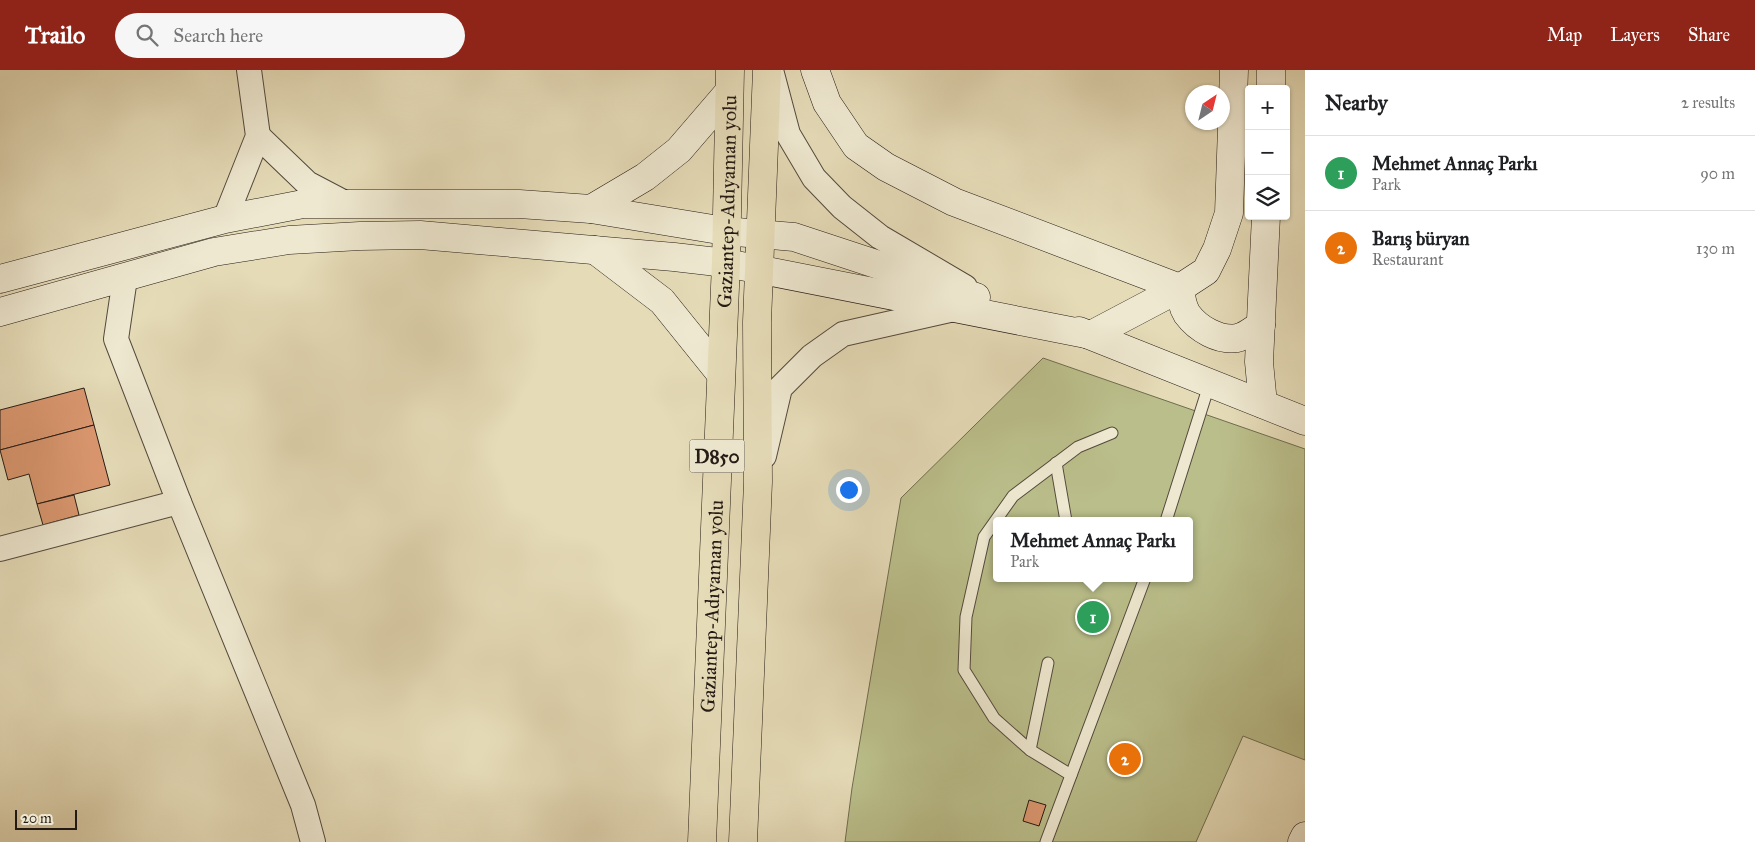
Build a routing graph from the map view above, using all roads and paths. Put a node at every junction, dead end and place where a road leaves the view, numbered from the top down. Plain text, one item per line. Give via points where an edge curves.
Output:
1 (249, 70) edge
2 (769, 70) edge
3 (815, 70) edge
4 (1234, 70) edge
5 (1271, 70) edge
6 (729, 81) edge
7 (1271, 85) edge
8 (258, 136) junction
9 (347, 204) junction
10 (591, 209) junction
11 (226, 219) junction
12 (1266, 220) edge
13 (725, 231) junction
14 (760, 233) junction
15 (595, 250) junction
16 (726, 263) junction
17 (760, 269) junction
18 (124, 278) junction
19 (0, 280) edge
20 (1180, 288) junction
21 (985, 300) junction
22 (958, 308) junction
23 (0, 312) edge
24 (1261, 324) junction
25 (1091, 335) junction
26 (720, 373) junction
27 (1210, 382) junction
28 (1263, 404) junction
29 (1305, 421) edge
30 (1112, 433) dead end
31 (1056, 463) junction
32 (758, 482) junction
33 (179, 502) junction
34 (998, 517) edge
35 (1065, 517) edge
36 (1167, 517) edge
37 (993, 524) edge
38 (0, 550) edge
39 (1143, 582) edge
40 (1048, 663) dead end
41 (1030, 750) junction
42 (1071, 775) junction
43 (1305, 836) edge
44 (314, 842) edge
45 (702, 842) edge
46 (743, 842) edge
47 (1046, 842) edge
48 (1302, 842) edge

1 - 8 street
2 - 14 highway, Gaziantep-Adıyaman yolu / D850
2 - 21 street via 788,134 814,178 842,207 880,236
3 - 20 street via 827,103 856,146 886,167 954,202
4 - 20 street via 1228,213 1206,271
5 - 7 street
6 - 10 street via 679,150 645,177
6 - 13 highway, Gaziantep-Adıyaman yolu / D850
8 - 9 street via 307,183
8 - 11 street
9 - 10 street via 519,204
9 - 11 street via 303,204
10 - 13 street
11 - 19 street
12 - 24 street
13 - 14 street
13 - 16 highway, Gaziantep-Adıyaman yolu / D850
14 - 17 highway, Gaziantep-Adıyaman yolu / D850
14 - 21 street via 794,237
15 - 16 street
15 - 18 street via 420,235 290,240 214,252
15 - 26 street via 662,301
16 - 17 street
16 - 26 highway, Gaziantep-Adıyaman yolu / D850
17 - 22 street
17 - 32 highway, Gaziantep-Adıyaman yolu / D850 via 757,322
18 - 23 street
18 - 33 street via 116,340
20 - 24 street via 1188,314 1204,330 1223,339 1239,338
20 - 25 street
21 - 25 street
22 - 25 street
22 - 32 street via 843,334 812,356 780,388
24 - 28 street via 1259,362
25 - 27 street
26 - 45 highway, Gaziantep-Adıyaman yolu / D850
27 - 28 street
27 - 36 lane
28 - 29 street
30 - 31 lane via 1078,447
31 - 34 lane via 1012,496
31 - 35 lane
32 - 46 highway, Gaziantep-Adıyaman yolu / D850
33 - 38 street
33 - 44 street via 303,805
37 - 41 lane via 984,537 966,617 964,670 994,718
39 - 42 lane
40 - 41 lane
41 - 42 lane
42 - 47 lane
43 - 48 street

